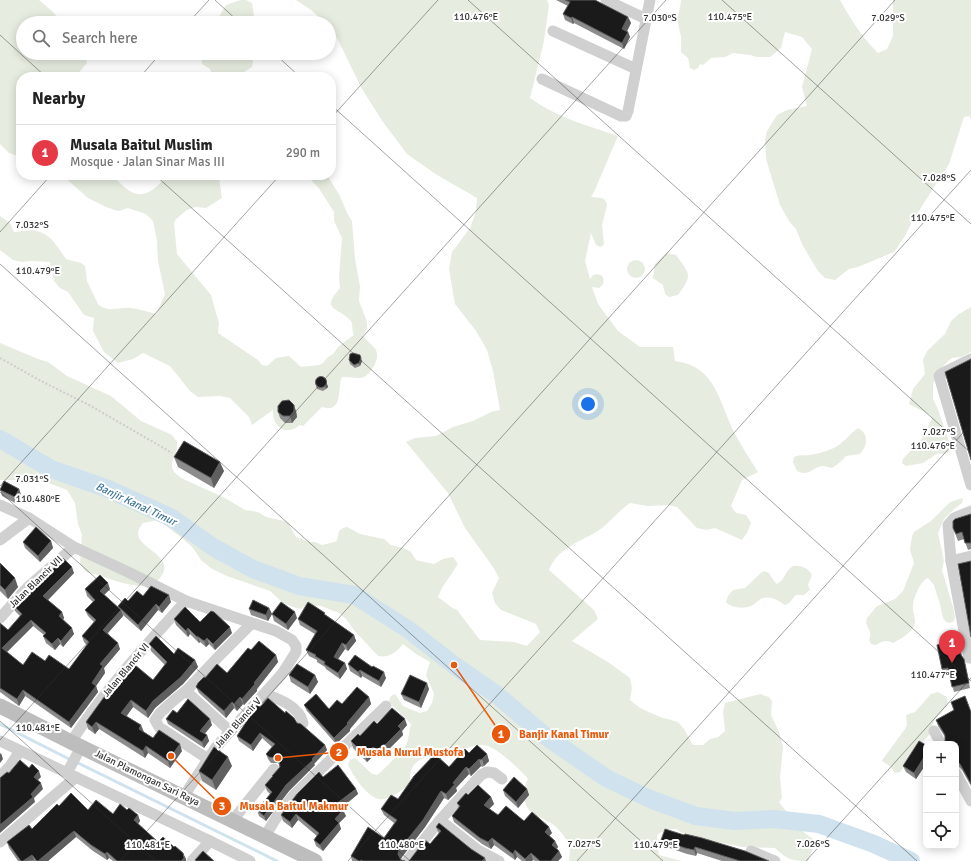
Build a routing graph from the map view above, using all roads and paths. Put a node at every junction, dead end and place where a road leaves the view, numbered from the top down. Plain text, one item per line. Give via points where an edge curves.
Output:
1 (606, 0) edge
2 (650, 0) edge
3 (646, 19) junction
4 (553, 31) dead end
5 (636, 69) junction
6 (542, 79) dead end
7 (0, 358) edge
8 (971, 359) edge
9 (172, 454) dead end
10 (971, 485) edge
11 (0, 505) edge
12 (971, 511) edge
13 (29, 518) junction
14 (0, 540) edge
15 (74, 547) junction
16 (971, 556) edge
17 (951, 561) junction
18 (186, 601) junction
19 (0, 618) edge
20 (252, 624) junction
21 (969, 658) dead end
22 (188, 689) junction
23 (265, 694) junction
24 (0, 706) edge
25 (386, 706) dead end
26 (303, 723) dead end
27 (230, 731) junction
28 (934, 731) dead end
29 (939, 741) edge
30 (0, 742) edge
31 (76, 747) junction
32 (20, 751) junction
33 (208, 760) junction
34 (274, 769) dead end
35 (71, 772) junction
36 (0, 777) edge
37 (958, 777) edge
38 (502, 779) dead end
39 (184, 796) junction
40 (971, 801) edge
41 (233, 820) junction
42 (440, 820) junction
43 (265, 836) junction
44 (210, 841) junction
45 (0, 842) edge
46 (751, 851) dead end
47 (192, 861) edge
48 (250, 861) edge
49 (315, 861) edge
50 (407, 861) edge
51 (498, 861) edge
52 (775, 861) edge

1 - 3 street
2 - 3 street
3 - 5 street
4 - 5 street
5 - 6 street via 627,114 623,117
7 - 9 path via 91,406
8 - 10 street via 939,376
11 - 13 street
12 - 17 street via 954,518 948,525
13 - 14 street
13 - 15 street
15 - 18 street
15 - 19 street, Jalan Blancir VII via 28,587
16 - 17 street
17 - 21 street
18 - 20 street
18 - 31 street, Jalan Blancir VI via 122,672 89,715
20 - 22 street
20 - 23 street, Jalan Blancir V via 276,631 292,640 296,646 296,652 282,674
22 - 27 street via 188,692
22 - 33 street via 173,700 155,720 159,727
23 - 26 street via 293,707
23 - 27 street, Jalan Blancir V
24 - 31 street, Jalan Plamongan Sari Raya
25 - 43 street via 294,795
27 - 33 street, Jalan Blancir V
28 - 29 street
30 - 32 street
31 - 35 street, Jalan Blancir VI
31 - 39 street, Jalan Plamongan Sari Raya
32 - 35 street
32 - 36 street
33 - 39 street, Jalan Blancir V
34 - 41 street
35 - 44 street
35 - 45 street
37 - 40 street
38 - 42 street via 494,773 481,775
39 - 41 street, Jalan Plamongan Sari Raya
41 - 43 street, Jalan Plamongan Sari Raya
42 - 50 street
42 - 51 street via 478,850
43 - 49 street, Jalan Plamongan Sari Raya
44 - 47 street
44 - 48 street
46 - 52 street

